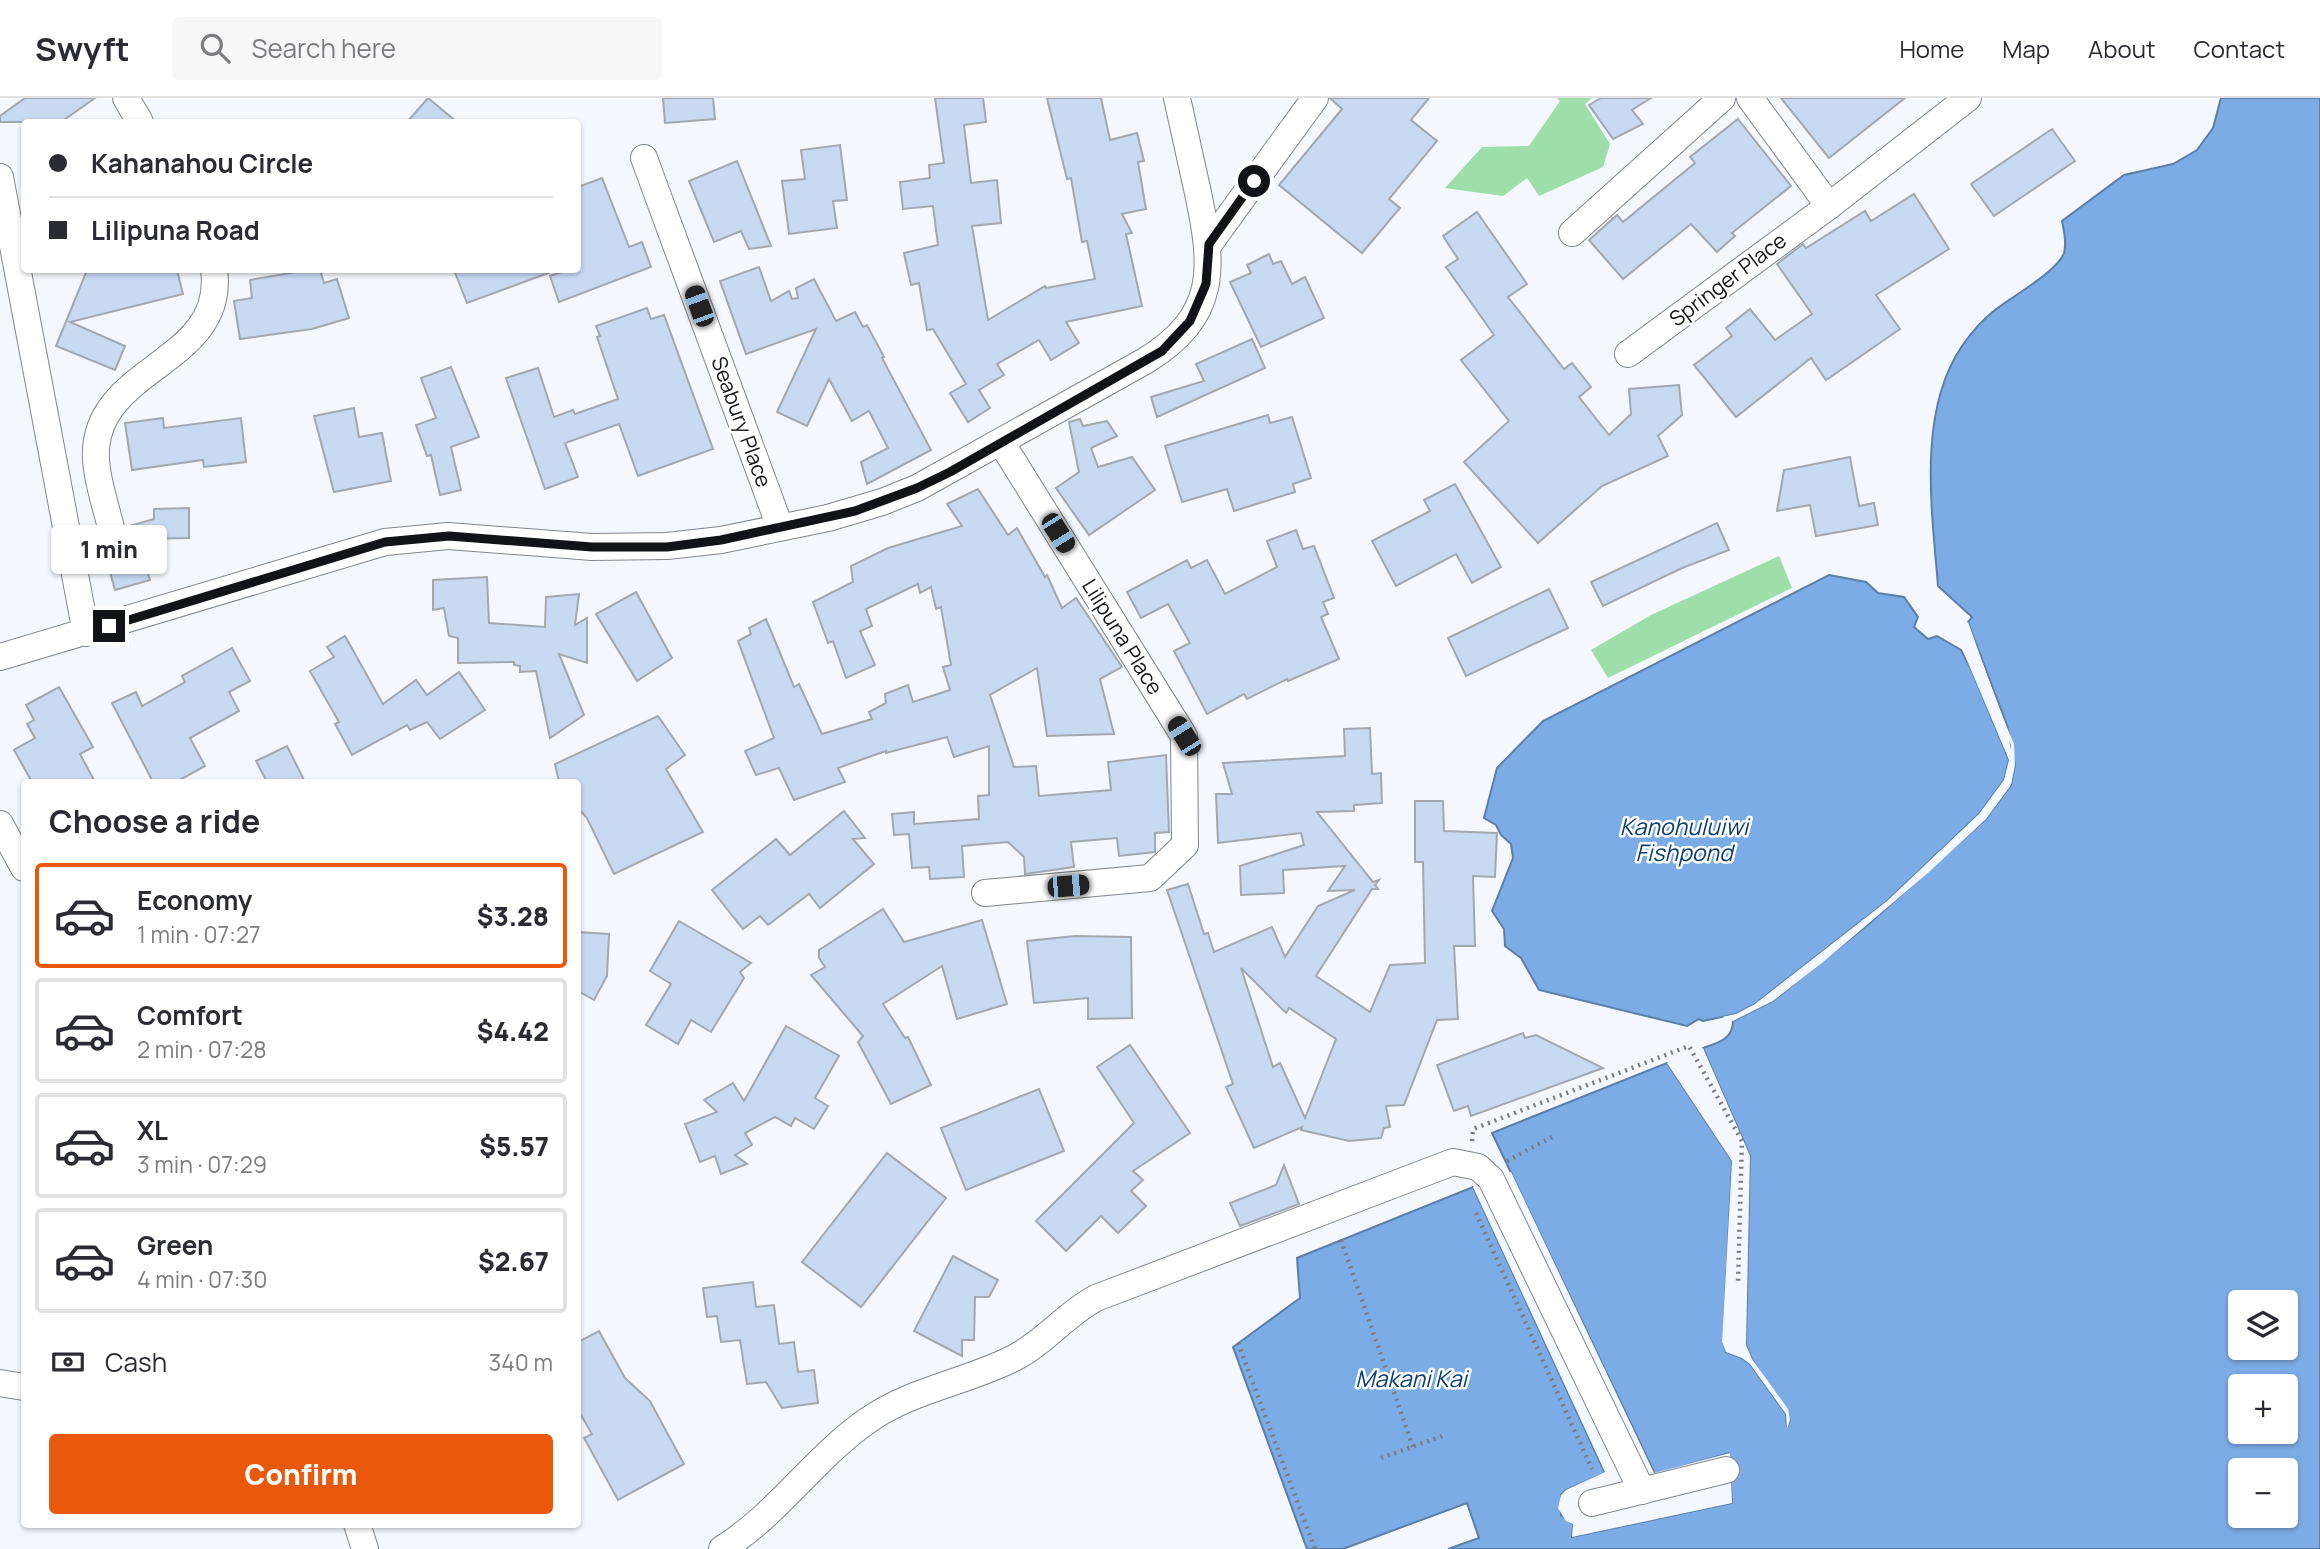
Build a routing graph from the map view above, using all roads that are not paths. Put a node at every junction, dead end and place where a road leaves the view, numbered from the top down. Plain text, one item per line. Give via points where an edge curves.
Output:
1 (127, 98) edge
2 (1177, 98) edge
3 (1315, 98) edge
4 (1722, 98) edge
5 (1750, 98) edge
6 (1968, 98) edge
7 (138, 119) edge
8 (644, 158) dead end
9 (0, 177) edge
10 (1829, 206) junction
11 (1572, 233) dead end
12 (1209, 244) junction
13 (214, 273) edge
14 (1628, 354) dead end
15 (1001, 442) junction
16 (99, 475) junction
17 (57, 484) junction
18 (780, 527) junction
19 (111, 528) dead end
20 (86, 633) junction
21 (0, 657) edge
22 (0, 824) edge
23 (21, 862) edge
24 (985, 893) dead end
25 (0, 1383) edge
26 (21, 1386) edge
27 (1726, 1470) dead end
28 (1642, 1491) junction
29 (1592, 1503) dead end
30 (359, 1528) edge
31 (365, 1549) edge
32 (722, 1549) edge

1 - 7 street
2 - 12 street
3 - 12 street
4 - 11 street
5 - 10 street
6 - 10 street, Springer Place
8 - 18 street, Seabury Place
9 - 17 street
10 - 14 street, Springer Place
12 - 15 street via 1206,284 1190,321 1177,337 1145,361
13 - 16 street via 209,309 193,338 128,386 109,411 97,443
15 - 18 street via 950,472 882,502
15 - 24 street, Lilipuna Place via 1184,736 1185,845 1150,878
16 - 17 street
16 - 19 street
17 - 20 street
18 - 20 street via 667,547 592,547 449,536 385,542
20 - 21 street
22 - 23 street
25 - 26 street
27 - 28 street
28 - 29 street
28 - 32 street via 1491,1180 1470,1163 1444,1164 1086,1304 1013,1359 907,1399 867,1421
30 - 31 street

